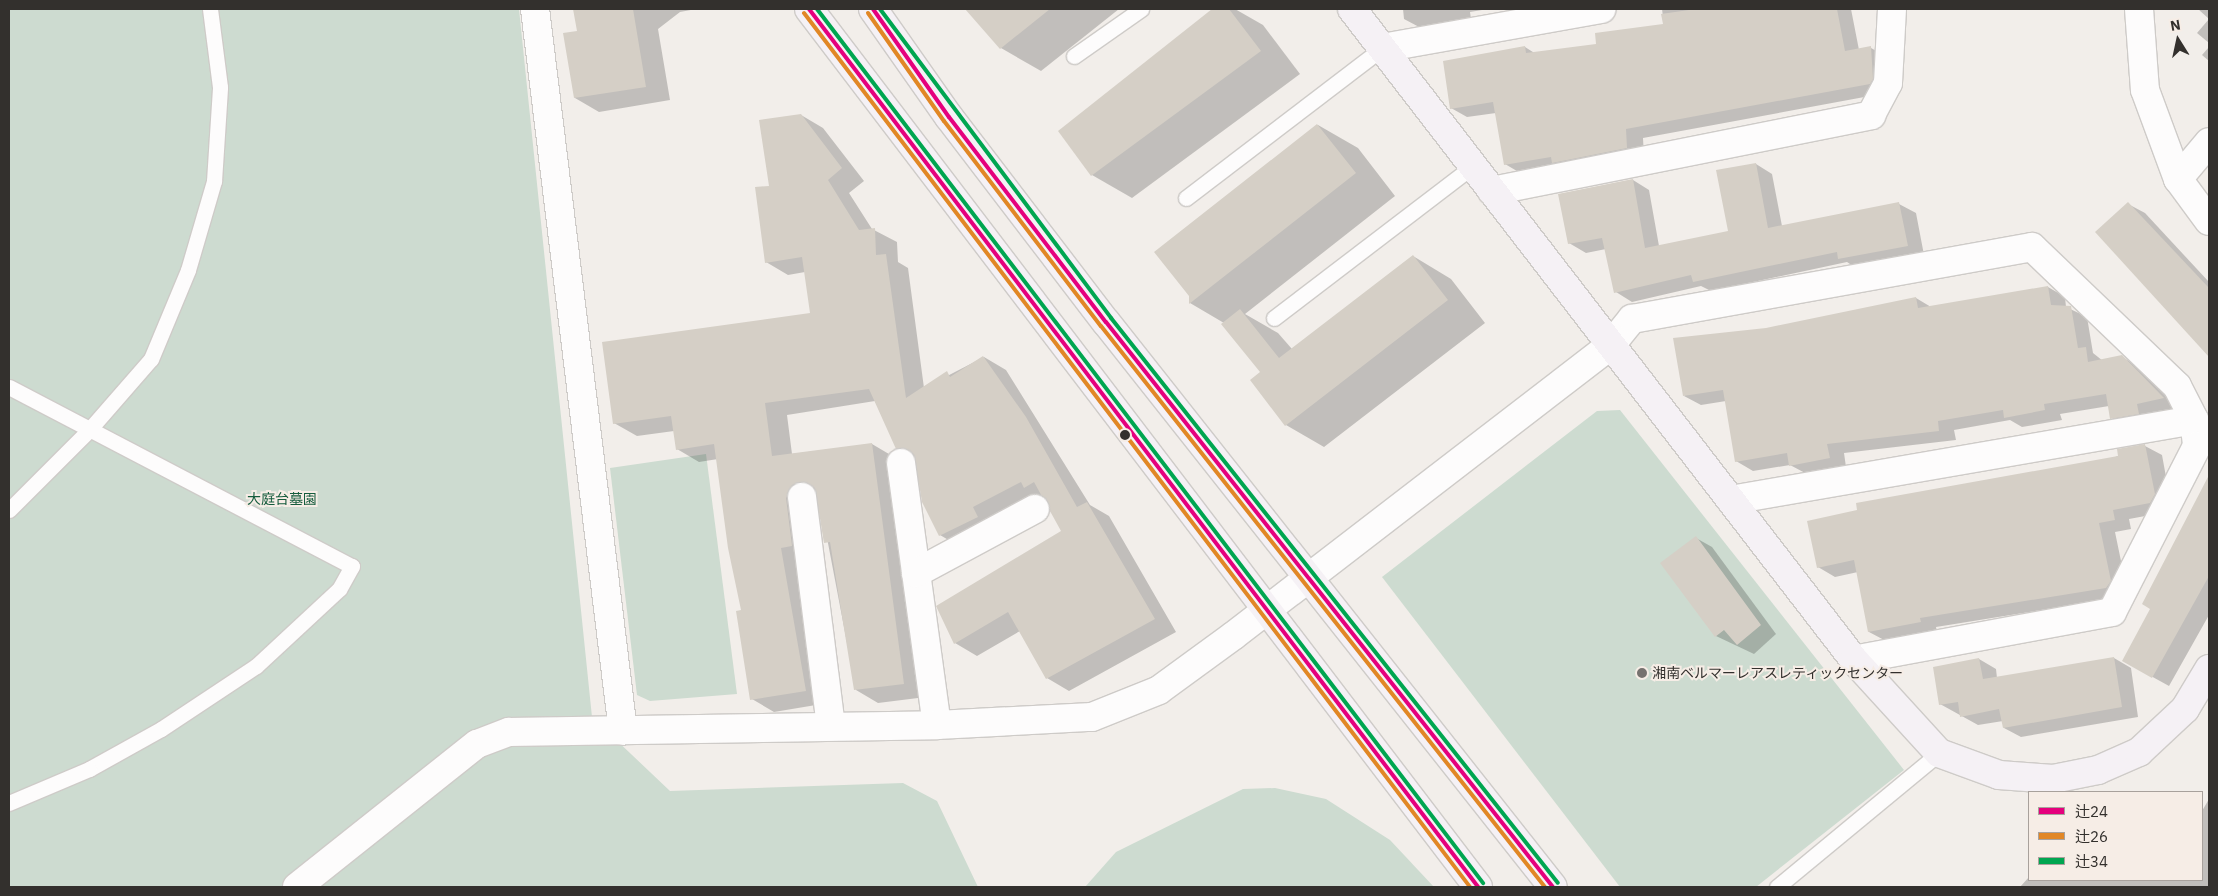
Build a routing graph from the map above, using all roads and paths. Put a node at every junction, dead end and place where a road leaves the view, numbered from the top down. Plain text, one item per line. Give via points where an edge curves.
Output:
1 (210, 9) edge
2 (535, 9) edge
3 (809, 9) edge
4 (873, 9) edge
5 (1141, 9) edge
6 (1352, 9) edge
7 (1602, 9) edge
8 (1892, 9) edge
9 (2139, 9) edge
10 (1382, 48) junction
11 (1074, 56) dead end
12 (2209, 142) edge
13 (1473, 166) junction
14 (2178, 179) junction
15 (1492, 191) junction
16 (1186, 198) dead end
17 (2209, 221) edge
18 (1274, 318) dead end
19 (1610, 346) junction
20 (9, 387) edge
21 (2194, 420) junction
22 (89, 430) junction
23 (901, 464) dead end
24 (802, 497) dead end
25 (1731, 500) junction
26 (1034, 509) dead end
27 (9, 510) edge
28 (916, 574) junction
29 (1306, 579) junction
30 (1265, 611) junction
31 (1854, 660) junction
32 (2209, 669) edge
33 (937, 725) junction
34 (831, 726) junction
35 (623, 731) junction
36 (1939, 753) junction
37 (9, 803) edge
38 (297, 887) edge
39 (1478, 887) edge
40 (1554, 887) edge
41 (1777, 887) edge

1 - 22 lane via 220,87 214,181 188,270 151,359
2 - 35 street
3 - 30 street
4 - 29 street via 949,117
5 - 11 lane
6 - 10 street
7 - 10 street
8 - 15 street via 1888,83 1871,115
9 - 14 street via 2145,90
10 - 13 street
10 - 16 lane
12 - 14 street
13 - 15 street
13 - 18 lane
14 - 17 street
15 - 19 street
19 - 21 street via 1632,319 2032,247 2176,386
19 - 25 street
19 - 29 street
20 - 22 lane
21 - 25 street
21 - 31 street via 2198,446 2112,612
22 - 27 lane
22 - 37 lane via 352,566 333,595 256,666 161,729 89,769
23 - 28 street
24 - 34 street
25 - 31 street
26 - 28 street
28 - 33 street
29 - 30 street
29 - 40 street
30 - 33 street via 1159,690 1092,717
30 - 39 street
31 - 36 street
32 - 36 street via 2185,709 2139,752 2098,770 2053,779 1999,775
33 - 34 street
34 - 35 street
35 - 38 street via 509,732 477,744
36 - 41 lane

